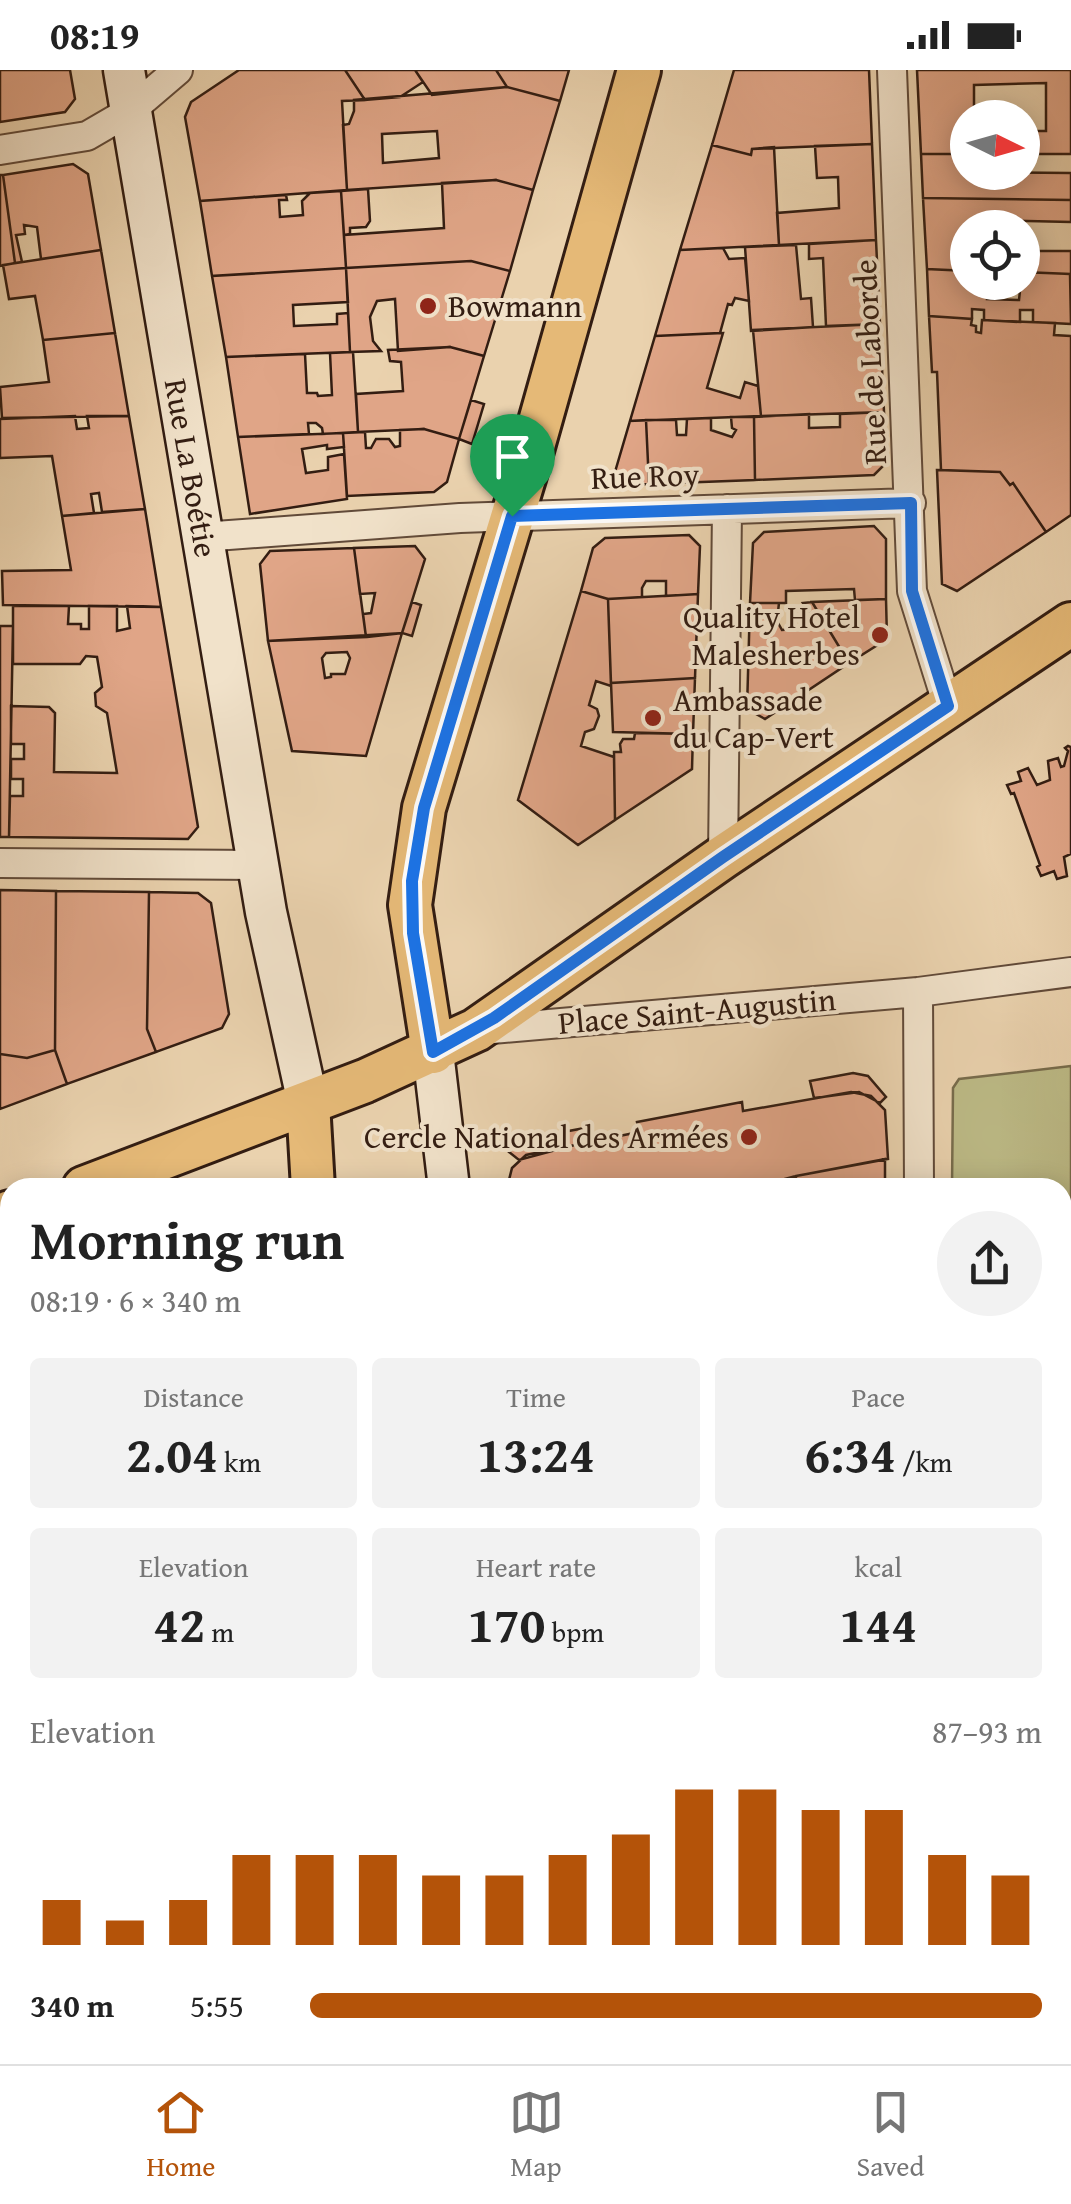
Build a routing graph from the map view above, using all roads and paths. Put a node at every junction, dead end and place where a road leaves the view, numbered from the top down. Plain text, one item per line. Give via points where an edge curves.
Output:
1 (124, 70) edge
2 (178, 70) edge
3 (640, 70) edge
4 (892, 70) edge
5 (130, 111) junction
6 (0, 150) edge
7 (911, 503) junction
8 (728, 509) junction
9 (512, 516) junction
10 (202, 538) junction
11 (1071, 624) edge
12 (948, 706) junction
13 (723, 857) junction
14 (0, 863) edge
15 (258, 865) junction
16 (1071, 972) edge
17 (918, 992) junction
18 (476, 1030) junction
19 (433, 1052) junction
20 (308, 1103) junction
21 (110, 1178) edge
22 (312, 1178) edge
23 (448, 1178) edge
24 (918, 1178) edge

1 - 5 street, Rue La Boétie
2 - 5 street
3 - 9 main road
4 - 7 street, Rue de Laborde
5 - 6 street via 87,136
5 - 10 street, Rue La Boétie
7 - 8 street, Rue Roy
7 - 12 street, Rue de Laborde via 912,591
8 - 9 street, Rue Roy
8 - 13 street
9 - 10 street, Rue Roy
9 - 19 main road via 424,808 412,881 413,933
10 - 15 street, Rue La Boétie
11 - 12 main road
12 - 13 main road
13 - 18 main road
14 - 15 street
15 - 20 street
16 - 17 street, Place Saint-Augustin
17 - 18 street, Place Saint-Augustin
17 - 24 street
18 - 19 main road
19 - 20 main road
19 - 23 street
20 - 21 main road
20 - 22 main road

